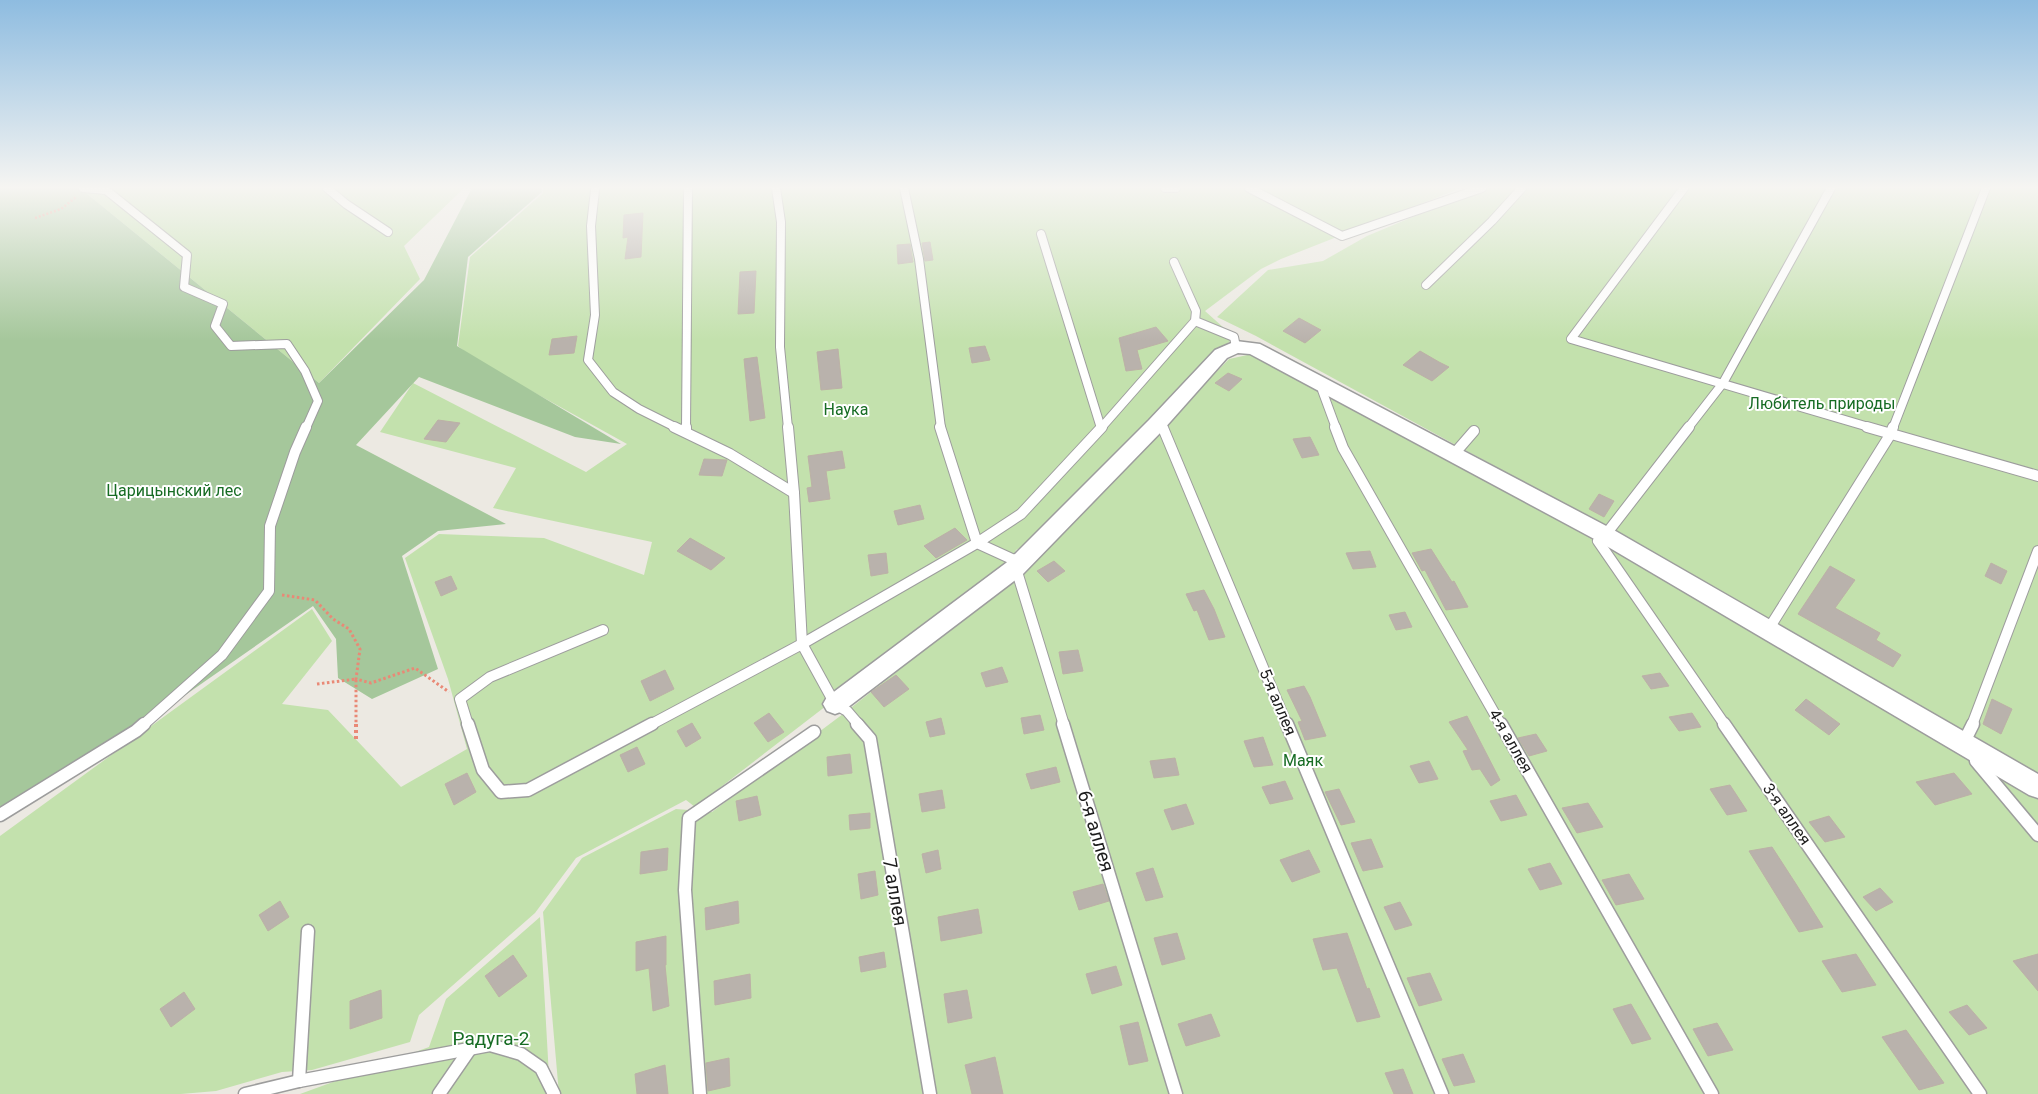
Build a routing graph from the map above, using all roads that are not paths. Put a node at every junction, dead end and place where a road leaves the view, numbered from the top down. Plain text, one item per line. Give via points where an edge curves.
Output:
1 (169, 239) edge
2 (592, 239) edge
3 (688, 239) edge
4 (781, 239) edge
5 (916, 239) edge
6 (1043, 239) edge
7 (1473, 239) edge
8 (1646, 239) edge
9 (1803, 239) edge
10 (1966, 239) edge
11 (1174, 262) dead end
12 (1426, 285) dead end
13 (1195, 320) junction
14 (1236, 347) junction
15 (1723, 383) junction
16 (1327, 386) junction
17 (1156, 425) junction
18 (1101, 428) junction
19 (686, 430) junction
20 (1474, 431) dead end
21 (1890, 434) junction
22 (1454, 454) junction
23 (2038, 476) edge
24 (794, 493) junction
25 (1605, 535) junction
26 (977, 543) junction
27 (2038, 551) edge
28 (1018, 564) junction
29 (602, 630) dead end
30 (1768, 630) junction
31 (802, 644) junction
32 (834, 704) junction
33 (814, 732) dead end
34 (1969, 747) junction
35 (2038, 787) edge
36 (0, 815) edge
37 (2038, 835) edge
38 (308, 930) dead end
39 (470, 1049) junction
40 (299, 1081) junction
41 (245, 1094) edge
42 (439, 1094) edge
43 (554, 1094) edge
44 (700, 1094) edge
45 (930, 1094) edge
46 (1176, 1094) edge
47 (1442, 1094) edge
48 (1712, 1094) edge
49 (1980, 1094) edge

1 - 36 lane via 187,255 184,287 223,304 215,326 231,346 287,344 305,371 318,401 295,452 270,526 269,591 222,655 136,731
2 - 19 lane via 595,315 588,360 613,392 639,409
3 - 19 lane
4 - 24 lane via 780,347
5 - 26 lane via 941,431
6 - 18 lane
7 - 12 lane
8 - 15 lane via 1571,339
9 - 15 lane
10 - 21 lane
11 - 13 lane via 1196,311
13 - 14 lane via 1234,338
13 - 18 lane
14 - 16 street via 1254,348
14 - 17 street via 1221,354
15 - 21 lane
15 - 25 lane
16 - 22 street
16 - 48 lane, 4-я аллея via 1322,390 1343,448
17 - 28 street
17 - 47 lane, 5-я аллея via 1163,428
18 - 26 lane via 1021,514
19 - 24 lane
20 - 22 lane
21 - 23 lane
21 - 30 lane
22 - 25 street
24 - 31 lane
25 - 30 street
25 - 49 lane, 3-я аллея via 1598,541
26 - 28 lane
26 - 31 lane
27 - 34 lane via 1968,736
28 - 32 street
28 - 46 lane, 6-я аллея via 1018,575
29 - 31 lane via 490,677 460,700 483,770 501,792 528,790
30 - 34 street
31 - 32 lane
32 - 45 lane, 7 аллея via 847,711 870,738
33 - 44 lane via 689,818 685,890
34 - 35 street
34 - 37 lane via 1976,761
38 - 40 lane
39 - 40 lane
39 - 42 lane
39 - 43 lane via 490,1045 521,1054 541,1068
40 - 41 lane

